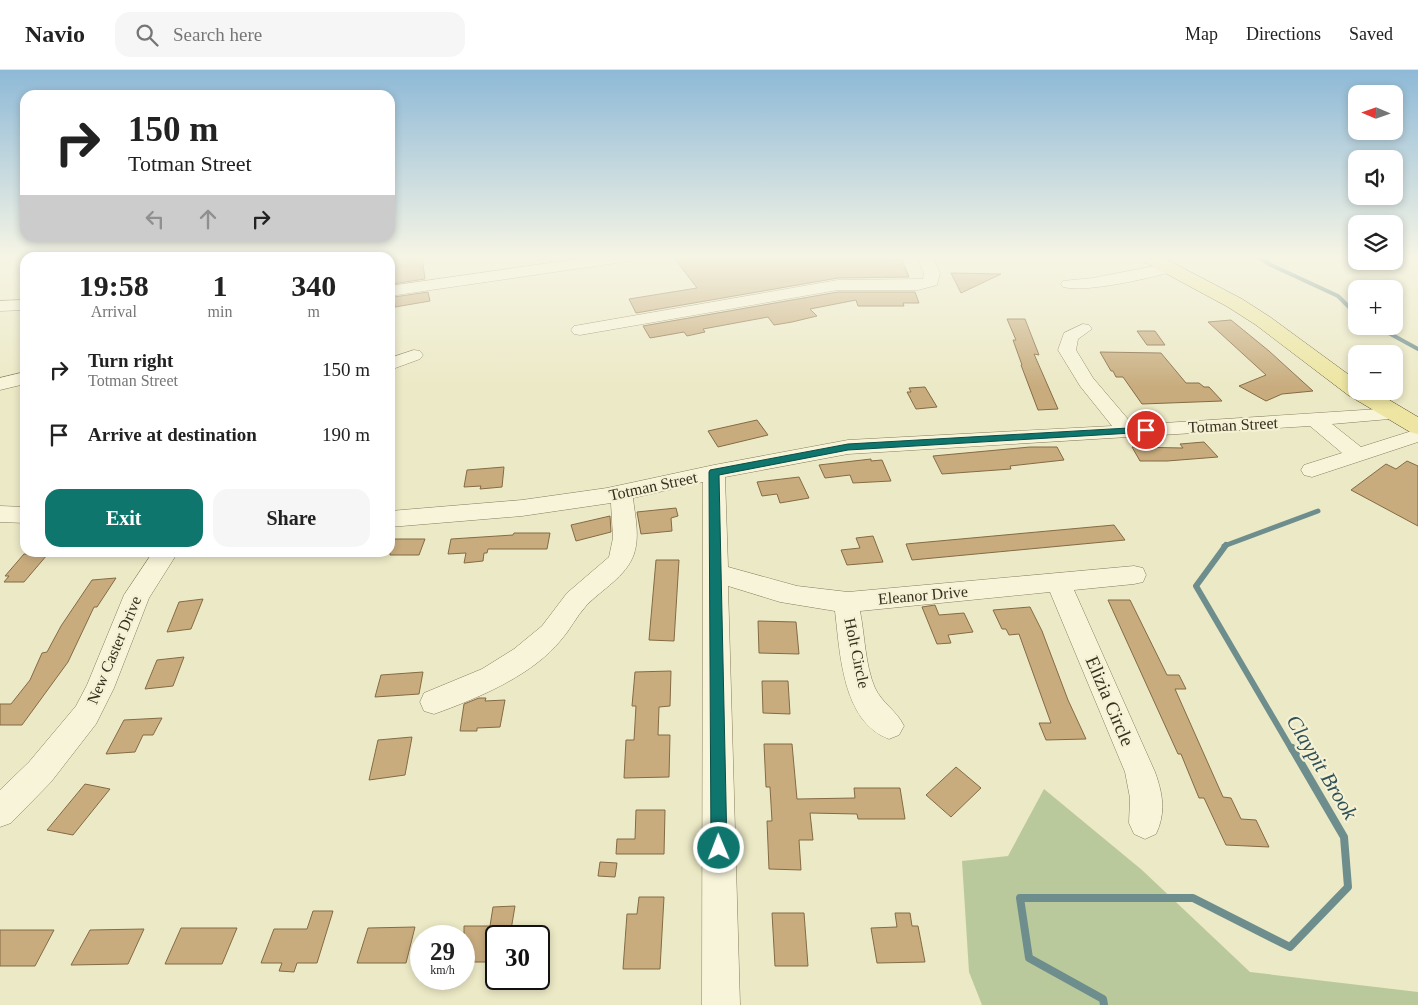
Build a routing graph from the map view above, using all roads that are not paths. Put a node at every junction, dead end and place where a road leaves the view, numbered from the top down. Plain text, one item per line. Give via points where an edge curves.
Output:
1 (754, 300) edge
2 (1230, 300) edge
3 (20, 305) edge
4 (0, 306) edge
5 (1083, 329) dead end
6 (580, 330) dead end
7 (414, 355) dead end
8 (395, 362) edge
9 (20, 379) edge
10 (0, 384) edge
11 (1348, 384) edge
12 (1371, 400) edge
13 (1394, 414) junction
14 (1315, 420) junction
15 (1418, 427) edge
16 (1127, 431) junction
17 (1418, 435) edge
18 (1358, 455) junction
19 (1312, 470) dead end
20 (714, 472) junction
21 (621, 493) junction
22 (395, 519) edge
23 (163, 557) edge
24 (715, 572) junction
25 (1134, 575) dead end
26 (1058, 582) junction
27 (846, 602) junction
28 (434, 702) dead end
29 (889, 726) dead end
30 (0, 812) edge
31 (1145, 823) dead end
32 (722, 1005) edge

1 - 6 street
2 - 11 main road
3 - 4 street
5 - 16 street via 1070,337 1067,350 1096,394
7 - 8 street
9 - 10 street
12 - 13 main road
13 - 14 street, Totman Street
13 - 15 main road
14 - 16 street, Totman Street
14 - 18 lane
16 - 20 street, Totman Street via 848,447
17 - 18 street
18 - 19 street
20 - 21 street, Totman Street
20 - 24 street
21 - 22 street, Totman Street via 522,508
21 - 28 street via 626,538 623,556 618,563 576,600 551,634 524,657 492,677
23 - 30 street, New Caster Drive via 137,596 86,715 40,772
24 - 27 street, Eleanor Drive via 775,592 823,602
24 - 32 street
25 - 26 street, Eleanor Drive
26 - 27 street, Eleanor Drive
26 - 31 street, Elizia Circle via 1140,772 1148,809
27 - 29 street, Holt Circle via 859,680 872,707

